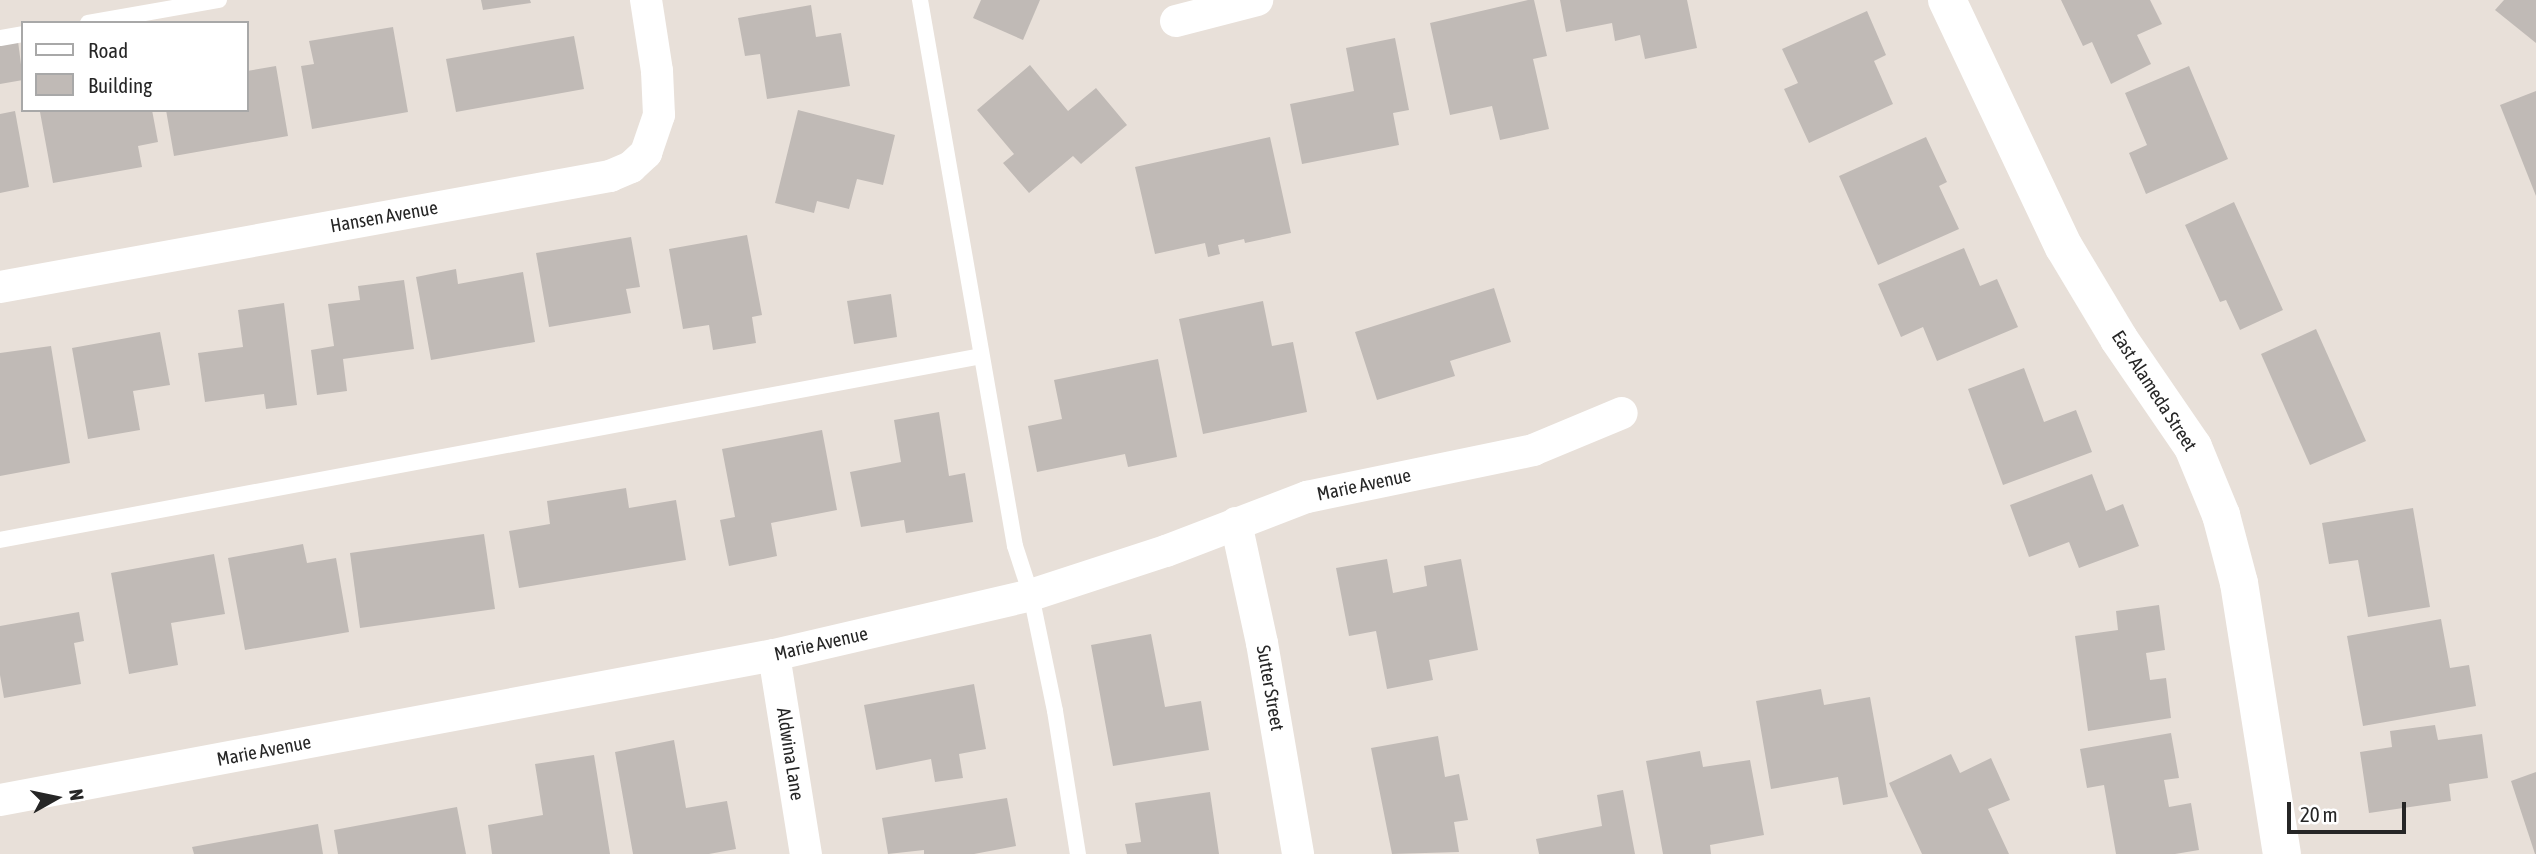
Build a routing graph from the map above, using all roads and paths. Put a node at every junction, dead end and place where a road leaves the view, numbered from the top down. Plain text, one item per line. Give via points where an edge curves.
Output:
1 (219, 0) edge
2 (646, 0) edge
3 (920, 0) edge
4 (1257, 0) edge
5 (1947, 0) edge
6 (99, 21) edge
7 (1176, 21) dead end
8 (21, 34) edge
9 (0, 38) edge
10 (0, 287) edge
11 (981, 356) junction
12 (1622, 413) dead end
13 (1236, 523) junction
14 (0, 540) edge
15 (1031, 595) junction
16 (774, 654) junction
17 (0, 800) edge
18 (806, 854) edge
19 (1078, 854) edge
20 (1298, 854) edge
21 (2282, 854) edge

1 - 6 lane
2 - 10 street, Hansen Avenue via 659,115 646,153 631,167 610,176
3 - 11 lane
4 - 7 street
5 - 21 street, East Alameda Street via 2064,247 2119,339 2193,447 2221,514 2239,583
8 - 9 lane
11 - 14 lane
11 - 15 lane via 1015,546
12 - 13 street, Marie Avenue via 1534,450 1307,497
13 - 15 street, Marie Avenue
13 - 20 street, Sutter Street
15 - 16 street, Marie Avenue
15 - 19 lane
16 - 17 street, Marie Avenue
16 - 18 street, Aldwina Lane

